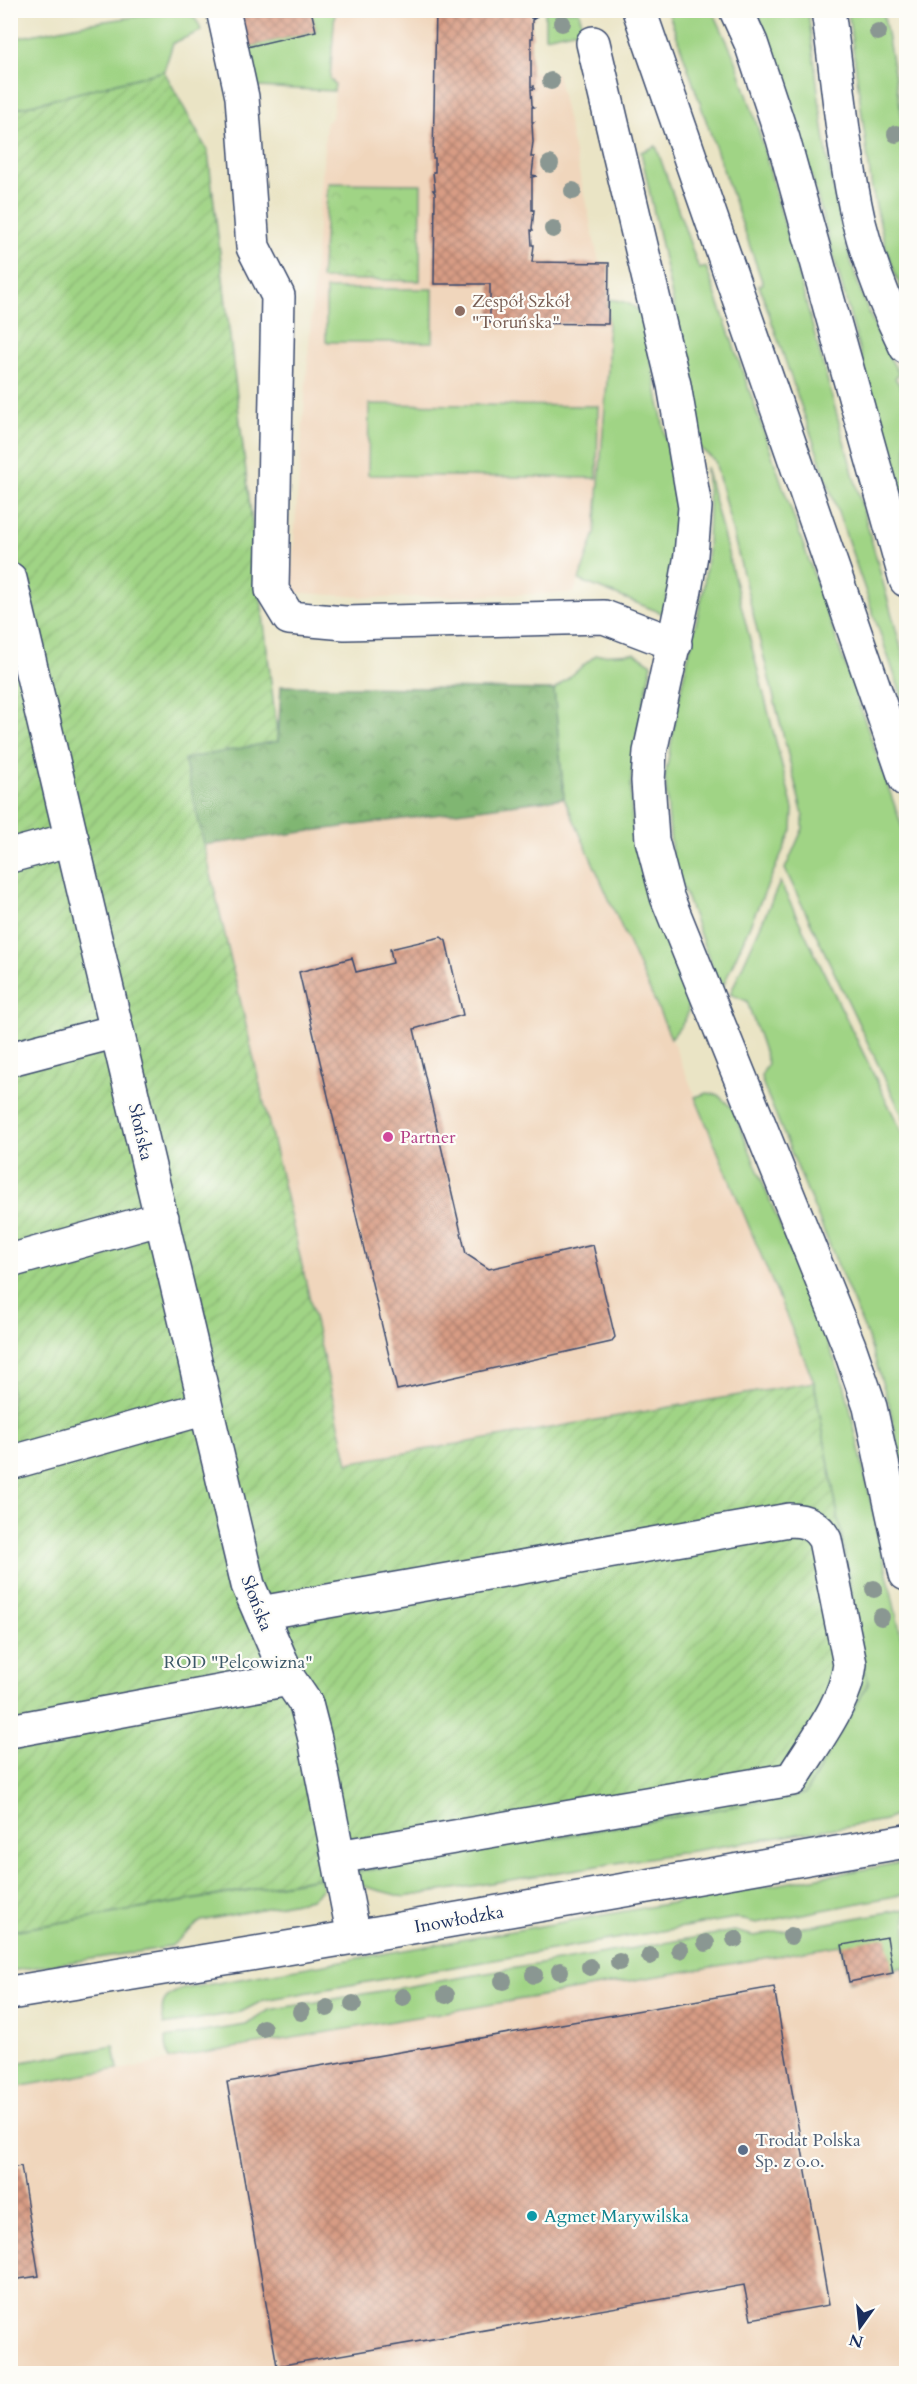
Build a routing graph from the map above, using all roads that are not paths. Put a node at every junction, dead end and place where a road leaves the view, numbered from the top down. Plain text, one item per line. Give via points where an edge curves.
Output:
1 (223, 10) edge
2 (639, 10) edge
3 (736, 10) edge
4 (828, 10) edge
5 (593, 43) dead end
6 (906, 347) edge
7 (10, 579) edge
8 (906, 580) edge
9 (675, 644) junction
10 (19, 650) edge
11 (906, 780) edge
12 (72, 839) junction
13 (10, 856) edge
14 (117, 1030) junction
15 (10, 1059) edge
16 (162, 1218) junction
17 (10, 1261) edge
18 (206, 1408) junction
19 (10, 1463) edge
20 (906, 1574) edge
21 (260, 1613) junction
22 (289, 1679) junction
23 (10, 1731) edge
24 (906, 1841) edge
25 (338, 1857) junction
26 (354, 1937) junction
27 (10, 1993) edge

1 - 9 main road via 242,97 253,247 278,296 272,590 289,618 345,623 604,618
2 - 11 main road
3 - 8 main road via 783,140
4 - 6 main road via 858,219 872,267
5 - 9 main road via 674,385 695,507
7 - 10 main road, Słońska
9 - 20 main road via 650,752 648,811 658,869 849,1346 870,1407
10 - 12 main road, Słońska
12 - 13 main road
12 - 14 main road, Słońska
14 - 15 main road
14 - 16 main road, Słońska
16 - 17 main road
16 - 18 main road, Słońska
18 - 19 main road
18 - 21 main road, Słońska via 248,1586
21 - 22 main road, Słońska
21 - 25 main road via 789,1520 802,1520 814,1526 825,1540 850,1664 849,1680 792,1779
22 - 23 main road
22 - 25 main road, Słońska via 306,1704
24 - 26 main road, Inowłodzka
25 - 26 main road, Słońska
26 - 27 main road, Inowłodzka

